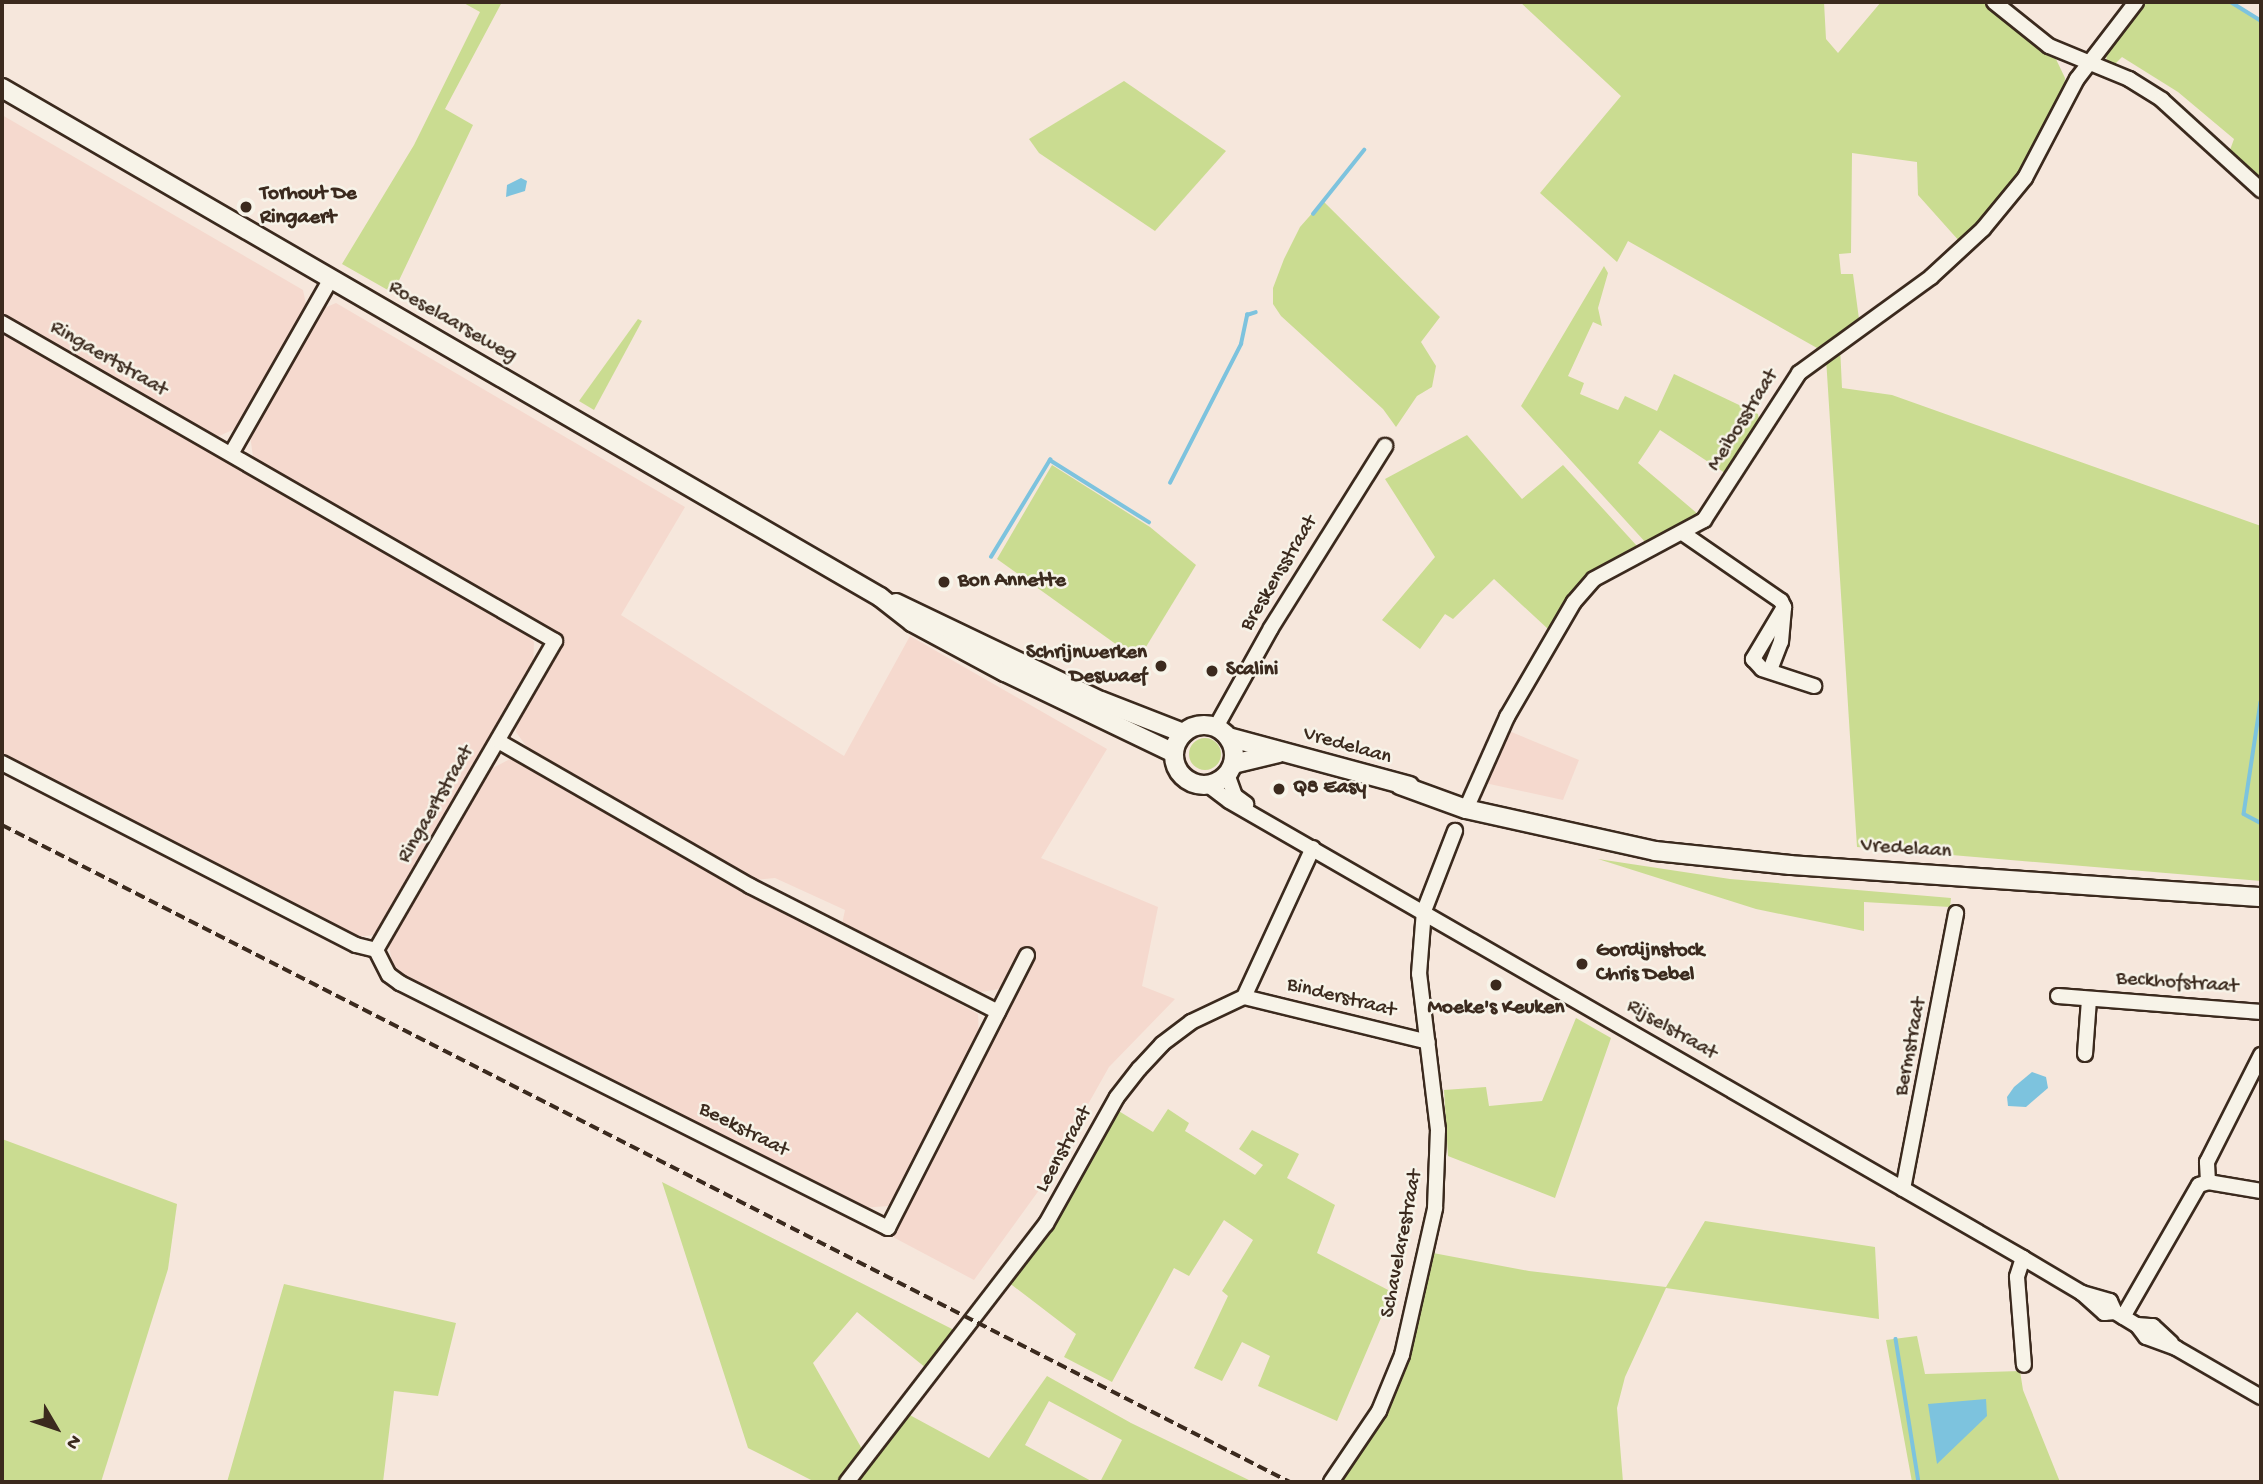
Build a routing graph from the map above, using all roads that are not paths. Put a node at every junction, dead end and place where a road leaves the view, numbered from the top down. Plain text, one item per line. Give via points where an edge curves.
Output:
1 (1994, 2) edge
2 (2136, 2) edge
3 (2090, 63) junction
4 (2, 88) edge
5 (2261, 190) edge
6 (331, 279) junction
7 (2, 323) edge
8 (1385, 446) dead end
9 (231, 454) junction
10 (1684, 534) junction
11 (880, 597) junction
12 (1784, 607) junction
13 (1770, 670) junction
14 (1814, 686) dead end
15 (1222, 732) junction
16 (1183, 733) junction
17 (498, 741) junction
18 (1174, 752) junction
19 (1282, 752) junction
20 (2, 763) edge
21 (1230, 769) junction
22 (1208, 785) junction
23 (1468, 804) junction
24 (1263, 818) junction
25 (1455, 831) dead end
26 (1313, 848) junction
27 (2261, 897) edge
28 (1424, 911) junction
29 (1956, 913) dead end
30 (376, 950) junction
31 (1027, 955) dead end
32 (2058, 996) dead end
33 (1244, 998) junction
34 (2089, 999) junction
35 (998, 1012) junction
36 (2261, 1012) edge
37 (1428, 1042) junction
38 (2085, 1054) dead end
39 (2261, 1055) edge
40 (2208, 1182) junction
41 (1903, 1189) junction
42 (2261, 1191) edge
43 (2022, 1258) junction
44 (2119, 1315) junction
45 (2024, 1366) dead end
46 (2261, 1396) edge
47 (847, 1482) edge
48 (1331, 1482) edge

1 - 3 street via 2049,46
2 - 3 street, Meibosstraat
3 - 5 street via 2162,100
3 - 10 street, Meibosstraat via 2008,201 1931,277 1799,373 1779,398 1719,500 1704,520
4 - 6 main road, Roeselaarseweg
6 - 9 street
6 - 11 main road, Roeselaarseweg
7 - 9 street, Ringaertstraat
8 - 15 street, Breskensstraat via 1271,628
9 - 17 street, Ringaertstraat via 555,641
10 - 12 street
10 - 23 street, Meibosstraat via 1594,579 1574,602 1507,717
11 - 16 main road, Roeselaarseweg via 919,611 1101,701
11 - 18 main road, Roeselaarseweg via 912,622 1005,672
12 - 13 street via 1781,642
12 - 13 street via 1755,649 1753,659
13 - 14 street
15 - 16 main road via 1198,725
15 - 19 main road, Vredelaan
15 - 21 main road
16 - 18 main road
17 - 30 street, Ringaertstraat
17 - 35 street via 750,886
18 - 22 main road via 1175,763 1188,780
19 - 21 main road, Vredelaan
19 - 23 main road, Vredelaan
20 - 30 street via 356,945
21 - 22 main road
21 - 24 street, Rijselstraat via 1235,796
22 - 24 street, Rijselstraat via 1229,802
23 - 27 main road, Vredelaan via 1655,851 1790,865
24 - 26 street, Rijselstraat
25 - 28 street
26 - 28 street, Rijselstraat
26 - 33 street
28 - 37 street, Schavelarestraat via 1419,974
28 - 41 street, Rijselstraat
29 - 41 street, Bermstraat
30 - 35 street, Beekstraat via 389,975 400,983 888,1228
31 - 35 street, Beekstraat
32 - 34 street, Beckhofstraat
33 - 37 street, Binderstraat
33 - 47 street, Leenstraat via 1191,1022 1139,1069 1117,1097 1046,1224
34 - 36 street, Beckhofstraat
34 - 38 street, Beckhofstraat
37 - 48 street, Schavelarestraat via 1438,1130 1436,1208 1399,1365 1379,1411
39 - 40 street via 2207,1162
40 - 42 street
40 - 44 street via 2199,1185
41 - 43 street, Rijselstraat
43 - 44 street, Rijselstraat via 2082,1293 2110,1301
43 - 45 street via 2017,1277
44 - 46 street, Rijselstraat via 2137,1325 2153,1326 2176,1348

